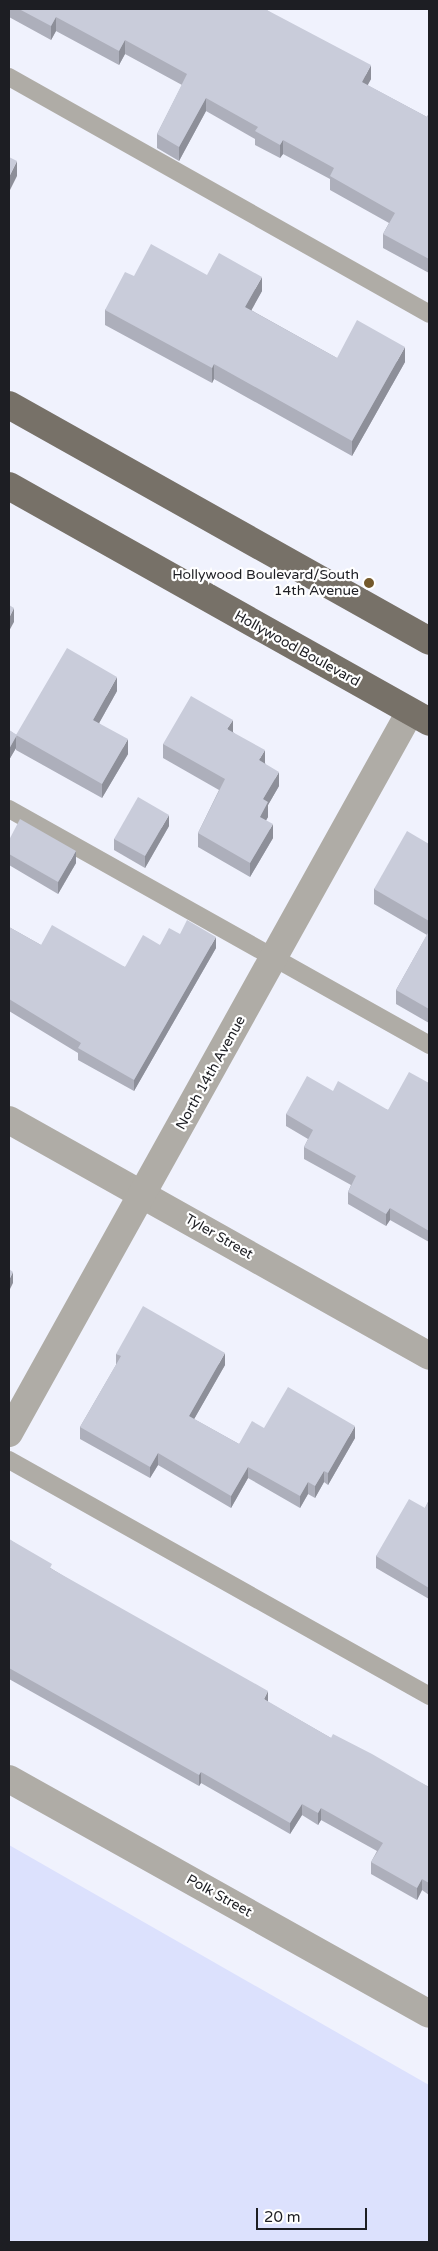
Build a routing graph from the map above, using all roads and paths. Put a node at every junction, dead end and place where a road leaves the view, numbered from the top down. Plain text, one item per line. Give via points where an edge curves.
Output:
1 (9, 77) edge
2 (429, 314) edge
3 (9, 406) edge
4 (9, 486) edge
5 (429, 641) edge
6 (419, 717) edge
7 (9, 809) edge
8 (274, 958) junction
9 (429, 1045) edge
10 (9, 1120) edge
11 (144, 1194) junction
12 (429, 1356) edge
13 (9, 1433) edge
14 (9, 1460) edge
15 (429, 1696) edge
16 (9, 1779) edge
17 (429, 2014) edge

1 - 2 lane
3 - 5 main road
4 - 6 main road, Hollywood Boulevard
6 - 8 street, North 14th Avenue
7 - 8 lane
8 - 9 lane
8 - 11 street, North 14th Avenue
10 - 11 street, Tyler Street
11 - 12 street, Tyler Street
11 - 13 street, North 14th Avenue
14 - 15 lane
16 - 17 street, Polk Street

